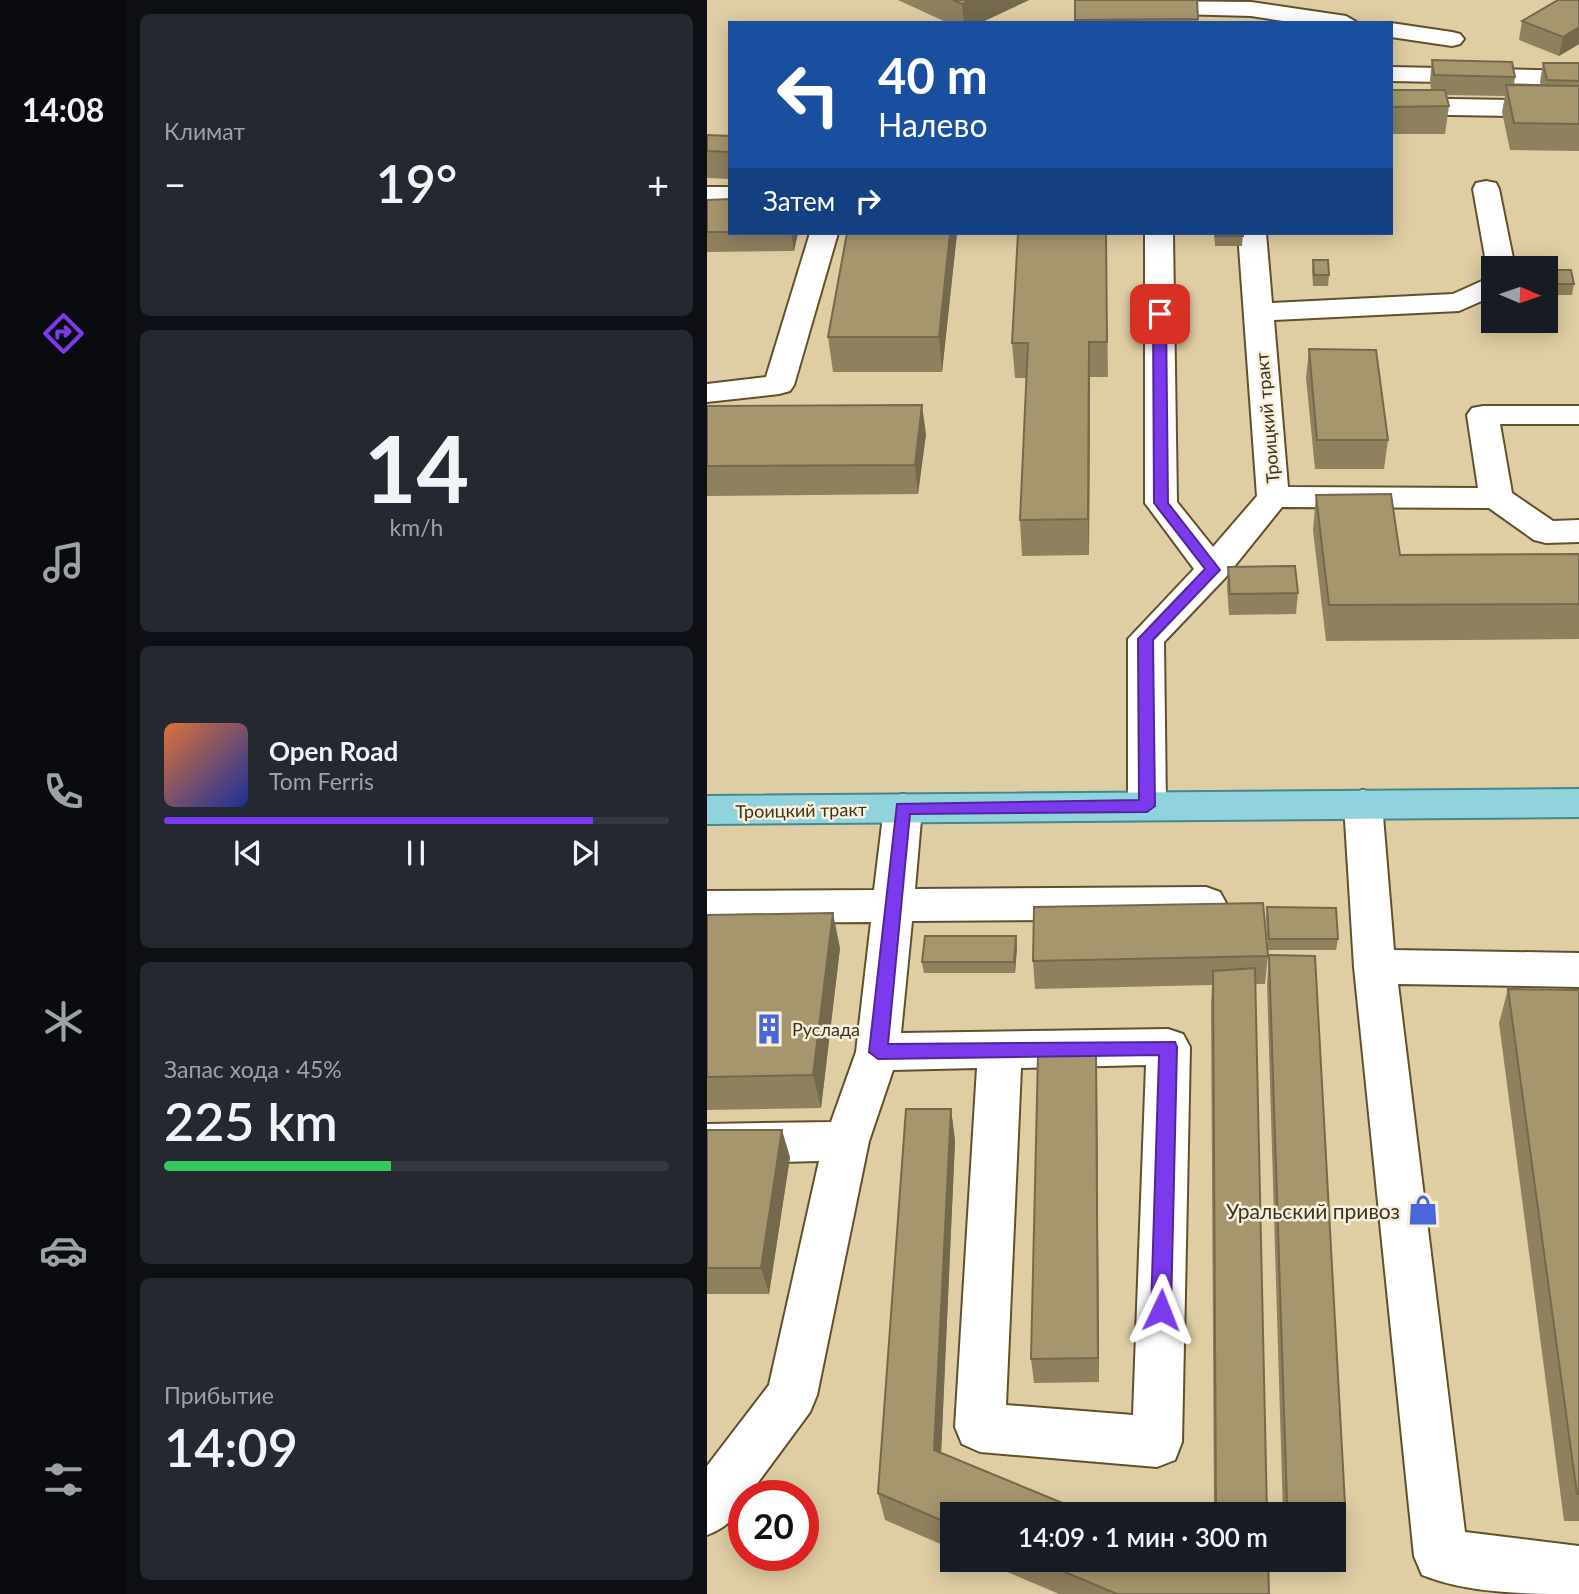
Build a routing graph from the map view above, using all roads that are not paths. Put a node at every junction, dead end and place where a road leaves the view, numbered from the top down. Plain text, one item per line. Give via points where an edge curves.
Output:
1 (1128, 7) edge
2 (1252, 16) edge
3 (1319, 21) edge
4 (1393, 30) edge
5 (1452, 38) dead end
6 (1393, 74) edge
7 (1579, 78) edge
8 (1393, 106) edge
9 (1579, 110) edge
10 (1486, 189) dead end
11 (707, 195) edge
12 (728, 195) edge
13 (823, 235) edge
14 (1159, 235) edge
15 (1252, 235) edge
16 (1499, 256) edge
17 (1481, 291) edge
18 (1258, 311) junction
19 (707, 393) edge
20 (1579, 415) edge
21 (1273, 497) junction
22 (1496, 498) junction
23 (1579, 531) edge
24 (1213, 570) junction
25 (1579, 803) edge
26 (1363, 804) junction
27 (1147, 806) junction
28 (903, 808) junction
29 (707, 810) edge
30 (1206, 903) edge
31 (893, 905) junction
32 (707, 906) edge
33 (1375, 967) junction
34 (1579, 970) edge
35 (1000, 1051) junction
36 (878, 1052) junction
37 (846, 1140) junction
38 (707, 1144) edge
39 (707, 1509) edge
40 (1579, 1573) edge

1 - 2 street
2 - 3 street
4 - 5 street
6 - 7 street
8 - 9 street
10 - 16 street
11 - 12 street
13 - 19 street via 779,385
14 - 24 street via 1161,503
15 - 18 street, Троицкий тракт
17 - 18 street via 1459,302
18 - 21 street, Троицкий тракт
20 - 22 street via 1483,415
21 - 22 street
21 - 24 street, Троицкий тракт
22 - 23 street via 1546,532
24 - 27 street, Троицкий тракт via 1146,639
25 - 26 main road, Троицкий тракт
26 - 27 main road, Троицкий тракт
26 - 33 street
27 - 28 main road, Троицкий тракт
28 - 29 main road, Троицкий тракт
28 - 31 street
30 - 31 street
31 - 32 street
31 - 36 street
33 - 34 street
33 - 40 street via 1441,1556
35 - 35 street via 1168,1047 1157,1442 980,1427
35 - 36 street
36 - 37 street
37 - 38 street
37 - 39 street via 792,1395

